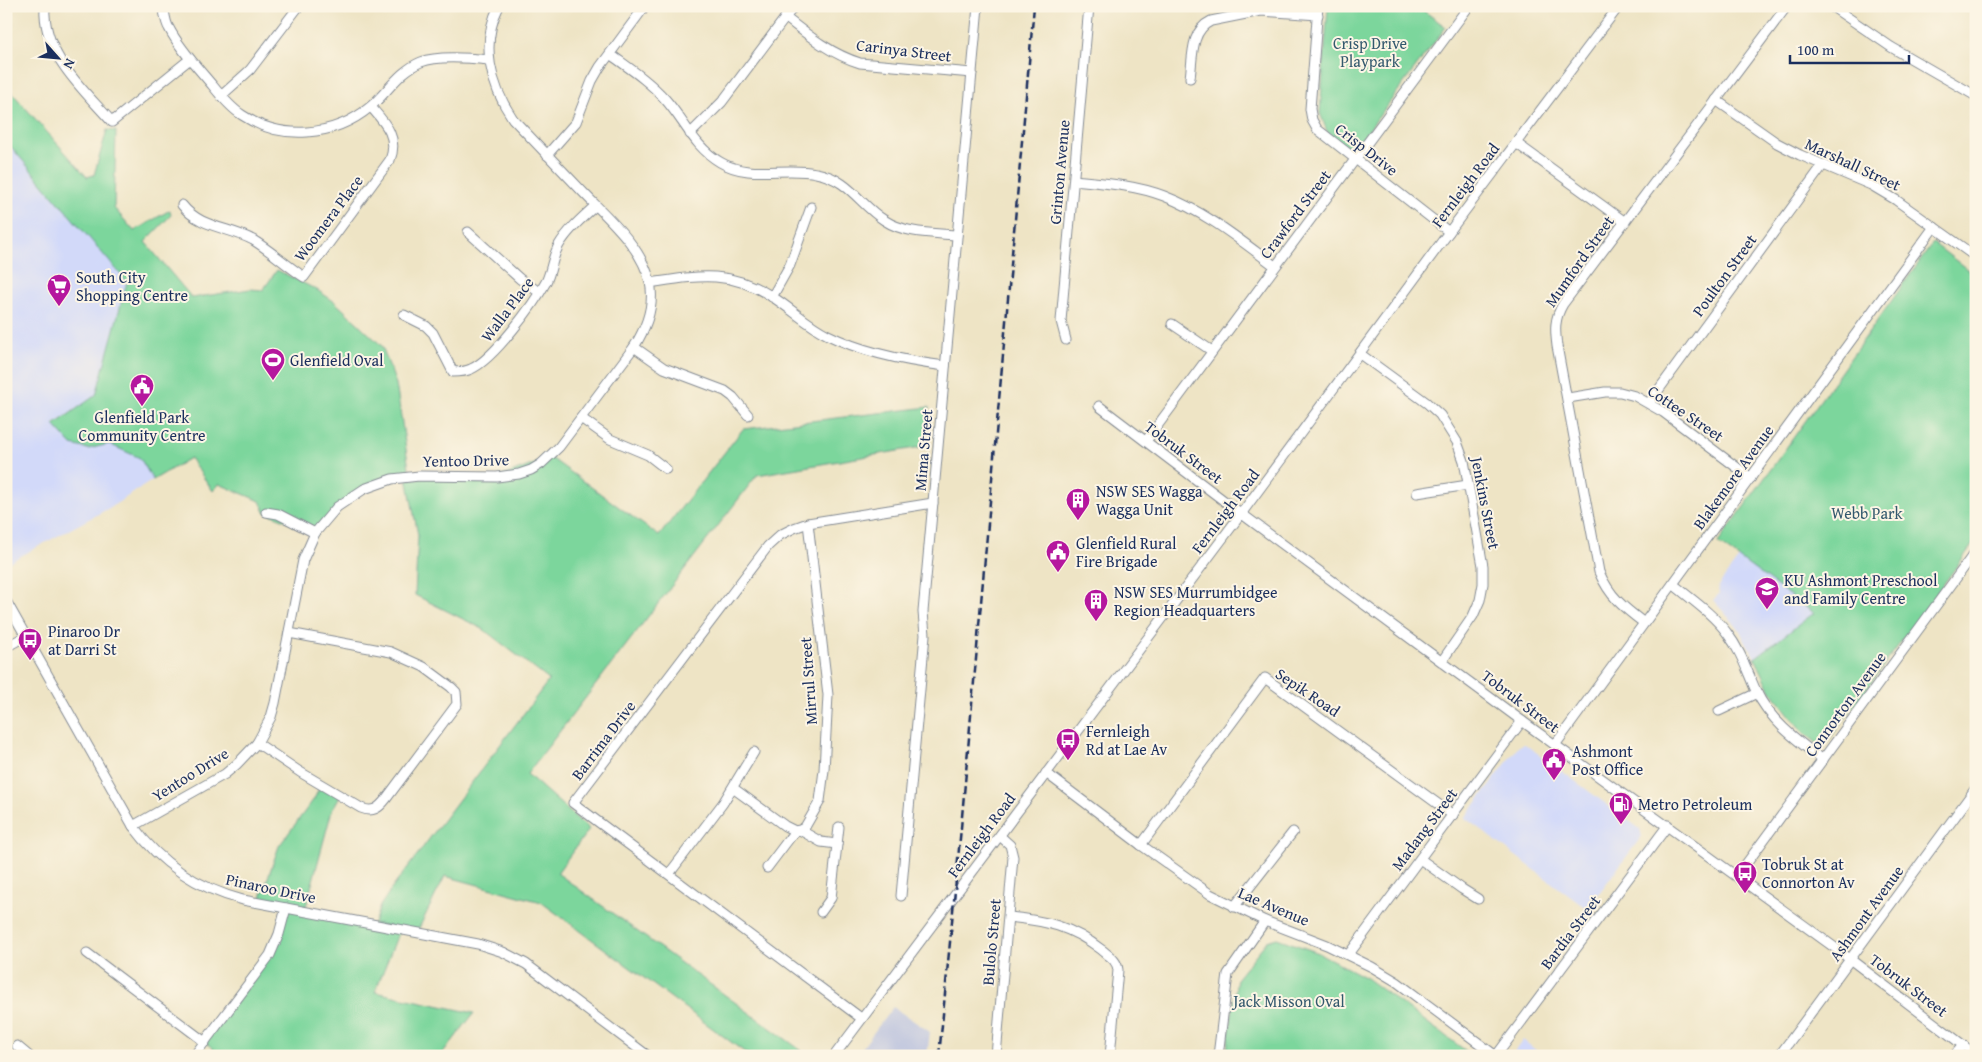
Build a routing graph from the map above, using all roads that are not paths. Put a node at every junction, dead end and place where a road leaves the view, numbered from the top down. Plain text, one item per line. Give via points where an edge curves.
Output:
1 (45, 6) edge
2 (163, 6) edge
3 (298, 6) edge
4 (499, 6) edge
5 (645, 6) edge
6 (794, 6) edge
7 (978, 6) edge
8 (1089, 6) edge
9 (1469, 6) edge
10 (1619, 6) edge
11 (1787, 6) edge
12 (1831, 6) edge
13 (1318, 10) edge
14 (786, 17) junction
15 (610, 54) junction
16 (190, 59) junction
17 (489, 60) junction
18 (972, 73) junction
19 (1190, 78) dead end
20 (221, 96) junction
21 (1976, 96) edge
22 (1716, 100) junction
23 (370, 107) junction
24 (690, 134) junction
25 (1516, 143) junction
26 (547, 155) junction
27 (1355, 159) junction
28 (1823, 165) junction
29 (1074, 180) junction
30 (182, 205) dead end
31 (595, 206) junction
32 (811, 207) dead end
33 (1625, 222) junction
34 (1934, 226) junction
35 (468, 232) dead end
36 (1449, 232) junction
37 (957, 235) junction
38 (1976, 257) edge
39 (1275, 266) junction
40 (650, 283) junction
41 (539, 292) junction
42 (772, 297) junction
43 (404, 314) dead end
44 (1172, 324) dead end
45 (1066, 340) dead end
46 (634, 347) junction
47 (1212, 351) junction
48 (1360, 354) junction
49 (945, 366) junction
50 (1568, 398) junction
51 (1650, 403) junction
52 (1099, 406) dead end
53 (748, 415) dead end
54 (581, 418) junction
55 (1146, 441) junction
56 (666, 468) dead end
57 (1751, 478) junction
58 (1468, 485) junction
59 (1417, 493) dead end
60 (933, 503) junction
61 (266, 512) dead end
62 (1241, 514) junction
63 (808, 523) junction
64 (315, 533) junction
65 (1976, 551) edge
66 (1673, 584) junction
67 (6, 601) edge
68 (1644, 623) junction
69 (289, 633) junction
70 (26, 636) junction
71 (6, 647) edge
72 (1442, 661) junction
73 (1757, 693) junction
74 (1719, 711) dead end
75 (1522, 721) junction
76 (258, 742) junction
77 (1555, 745) junction
78 (754, 752) dead end
79 (1823, 760) junction
80 (1046, 774) junction
81 (733, 788) junction
82 (1976, 788) edge
83 (1453, 815) junction
84 (133, 826) junction
85 (1668, 826) junction
86 (839, 827) dead end
87 (798, 830) junction
88 (1293, 832) dead end
89 (1000, 836) junction
90 (837, 844) junction
91 (1141, 845) junction
92 (1420, 859) junction
93 (767, 868) dead end
94 (669, 874) junction
95 (1738, 876) junction
96 (901, 896) dead end
97 (1478, 898) dead end
98 (1234, 907) junction
99 (286, 908) junction
100 (821, 912) dead end
101 (1009, 917) junction
102 (1265, 921) junction
103 (87, 953) dead end
104 (1349, 954) junction
105 (1851, 959) junction
106 (861, 1018) junction
107 (205, 1042) junction
108 (1963, 1045) junction
109 (17, 1046) dead end
110 (1975, 1053) edge
111 (29, 1056) edge
112 (194, 1056) edge
113 (648, 1056) edge
114 (834, 1056) edge
115 (996, 1056) edge
116 (1110, 1056) edge
117 (1218, 1056) edge
118 (1496, 1056) edge
119 (1779, 1056) edge
120 (1954, 1056) edge

1 - 16 street via 49,40 60,62 112,122
2 - 16 street via 168,28
3 - 20 street via 250,70
4 - 17 street, Yentoo Drive via 490,37
5 - 15 street
6 - 14 street
7 - 18 street, Mima Street
8 - 29 street, Grinton Avenue
9 - 27 street, Crawford Street
10 - 25 street, Fernleigh Road
11 - 22 street, Mumford Street
12 - 21 street via 1891,47
13 - 19 street via 1261,11 1204,24 1196,37
13 - 27 street, Crisp Drive via 1310,109 1312,120 1325,136
14 - 18 street, Carinya Street via 828,49 860,63
14 - 24 street via 722,102
15 - 24 street via 653,87
15 - 26 street via 592,81 576,122
16 - 20 street
17 - 23 street via 437,59 421,62 406,71
17 - 26 street, Yentoo Drive via 493,81 503,103
18 - 37 street, Mima Street
20 - 23 street via 241,115 264,126 298,133 345,123
22 - 28 street, Marshall Street via 1777,143
22 - 33 street, Mumford Street
23 - 30 street, Woomera Place via 390,132 394,151 304,277 254,241 194,218
24 - 37 street via 706,153 720,163 763,173 828,176 848,187 885,221 912,231
25 - 33 street
25 - 36 street, Fernleigh Road
26 - 31 street, Yentoo Drive
27 - 36 street, Crisp Drive
27 - 39 street, Crawford Street
28 - 34 street, Marshall Street via 1871,185
28 - 51 street, Poulton Street
29 - 39 street via 1136,188 1172,200 1218,224
29 - 45 street, Grinton Avenue via 1061,322
31 - 40 street, Yentoo Drive via 638,254
31 - 41 street, Walla Place via 557,247 550,272
32 - 42 street via 790,265
33 - 50 street, Mumford Street via 1557,314 1554,324 1556,341
34 - 38 street, Marshall Street
34 - 57 street, Blakemore Avenue
35 - 41 street
36 - 48 street, Fernleigh Road
37 - 49 street, Mima Street
39 - 47 street, Crawford Street
40 - 42 street via 702,276 721,277 756,287
40 - 46 street, Yentoo Drive via 648,316
41 - 43 street, Walla Place via 498,348 486,360 462,372 452,372 441,346 426,326
42 - 49 street via 820,330 853,345 906,360
44 - 47 street
46 - 53 street via 664,368 724,391
46 - 54 street, Yentoo Drive
47 - 55 street, Crawford Street
48 - 58 street, Jenkins Street via 1440,415 1457,442
48 - 62 street, Fernleigh Road
49 - 60 street, Mima Street
50 - 51 street, Cottee Street via 1620,392
50 - 68 street, Mumford Street via 1599,572 1613,597
51 - 57 street, Cottee Street
52 - 55 street, Tobruk Street
54 - 56 street via 610,439 648,455
54 - 64 street, Yentoo Drive via 551,456 531,470 497,477 419,476 378,482 337,507
55 - 62 street, Tobruk Street
57 - 66 street, Blakemore Avenue
58 - 59 street
58 - 72 street, Jenkins Street via 1483,566 1483,584 1473,616
60 - 63 street, Barrima Drive
60 - 96 street, Mima Street via 923,612 925,634
61 - 64 street via 278,514
62 - 72 street, Tobruk Street
62 - 80 street, Fernleigh Road
63 - 87 street, Mirrul Street via 827,716 822,791 813,815 805,827
63 - 94 street, Barrima Drive via 780,535 768,546 574,803
64 - 69 street, Yentoo Drive via 303,560
65 - 79 street, Connorton Avenue
66 - 68 street, Blakemore Avenue
66 - 73 street via 1726,631 1740,651
67 - 70 street, Pinaroo Drive
68 - 77 street, Blakemore Avenue
69 - 76 street, Yentoo Drive via 275,703
69 - 76 street via 391,652 409,659 451,687 456,692 457,704 381,805 372,810 361,808 300,772
70 - 71 street
70 - 84 street, Pinaroo Drive
72 - 75 street, Tobruk Street
73 - 74 street
73 - 79 street via 1785,730
75 - 77 street, Tobruk Street
75 - 83 street, Madang Street
76 - 84 street, Yentoo Drive via 225,774
77 - 85 street, Tobruk Street
78 - 81 street
79 - 95 street, Connorton Avenue
80 - 89 street, Fernleigh Road
80 - 91 street, Lae Avenue
81 - 87 street via 785,826
81 - 94 street
82 - 105 street, Ashmont Avenue
83 - 91 street, Sepik Road via 1265,678
83 - 92 street, Madang Street
84 - 99 street, Pinaroo Drive via 159,856 198,884 228,896
85 - 95 street, Tobruk Street
85 - 118 street, Bardia Street
86 - 90 street
87 - 90 street via 821,842
87 - 93 street, Mirrul Street
88 - 98 street
89 - 101 street, Bulolo Street via 1013,852
89 - 106 street, Fernleigh Road
90 - 100 street via 831,898
91 - 98 street, Lae Avenue
92 - 97 street
92 - 104 street, Madang Street
94 - 106 street, Barrima Drive
95 - 105 street, Tobruk Street
98 - 102 street, Lae Avenue
99 - 107 street via 270,955
99 - 113 street, Pinaroo Drive via 468,942 503,952 526,964
101 - 115 street, Bulolo Street
101 - 116 street via 1038,920 1068,929 1116,962 1118,970
102 - 104 street, Lae Avenue
102 - 117 street via 1228,974
103 - 107 street
104 - 118 street, Lae Avenue via 1397,982
105 - 108 street, Tobruk Street
105 - 119 street, Ashmont Avenue
106 - 114 street, Fernleigh Road
107 - 112 street
108 - 110 street, Tobruk Street
108 - 120 street
109 - 111 street

